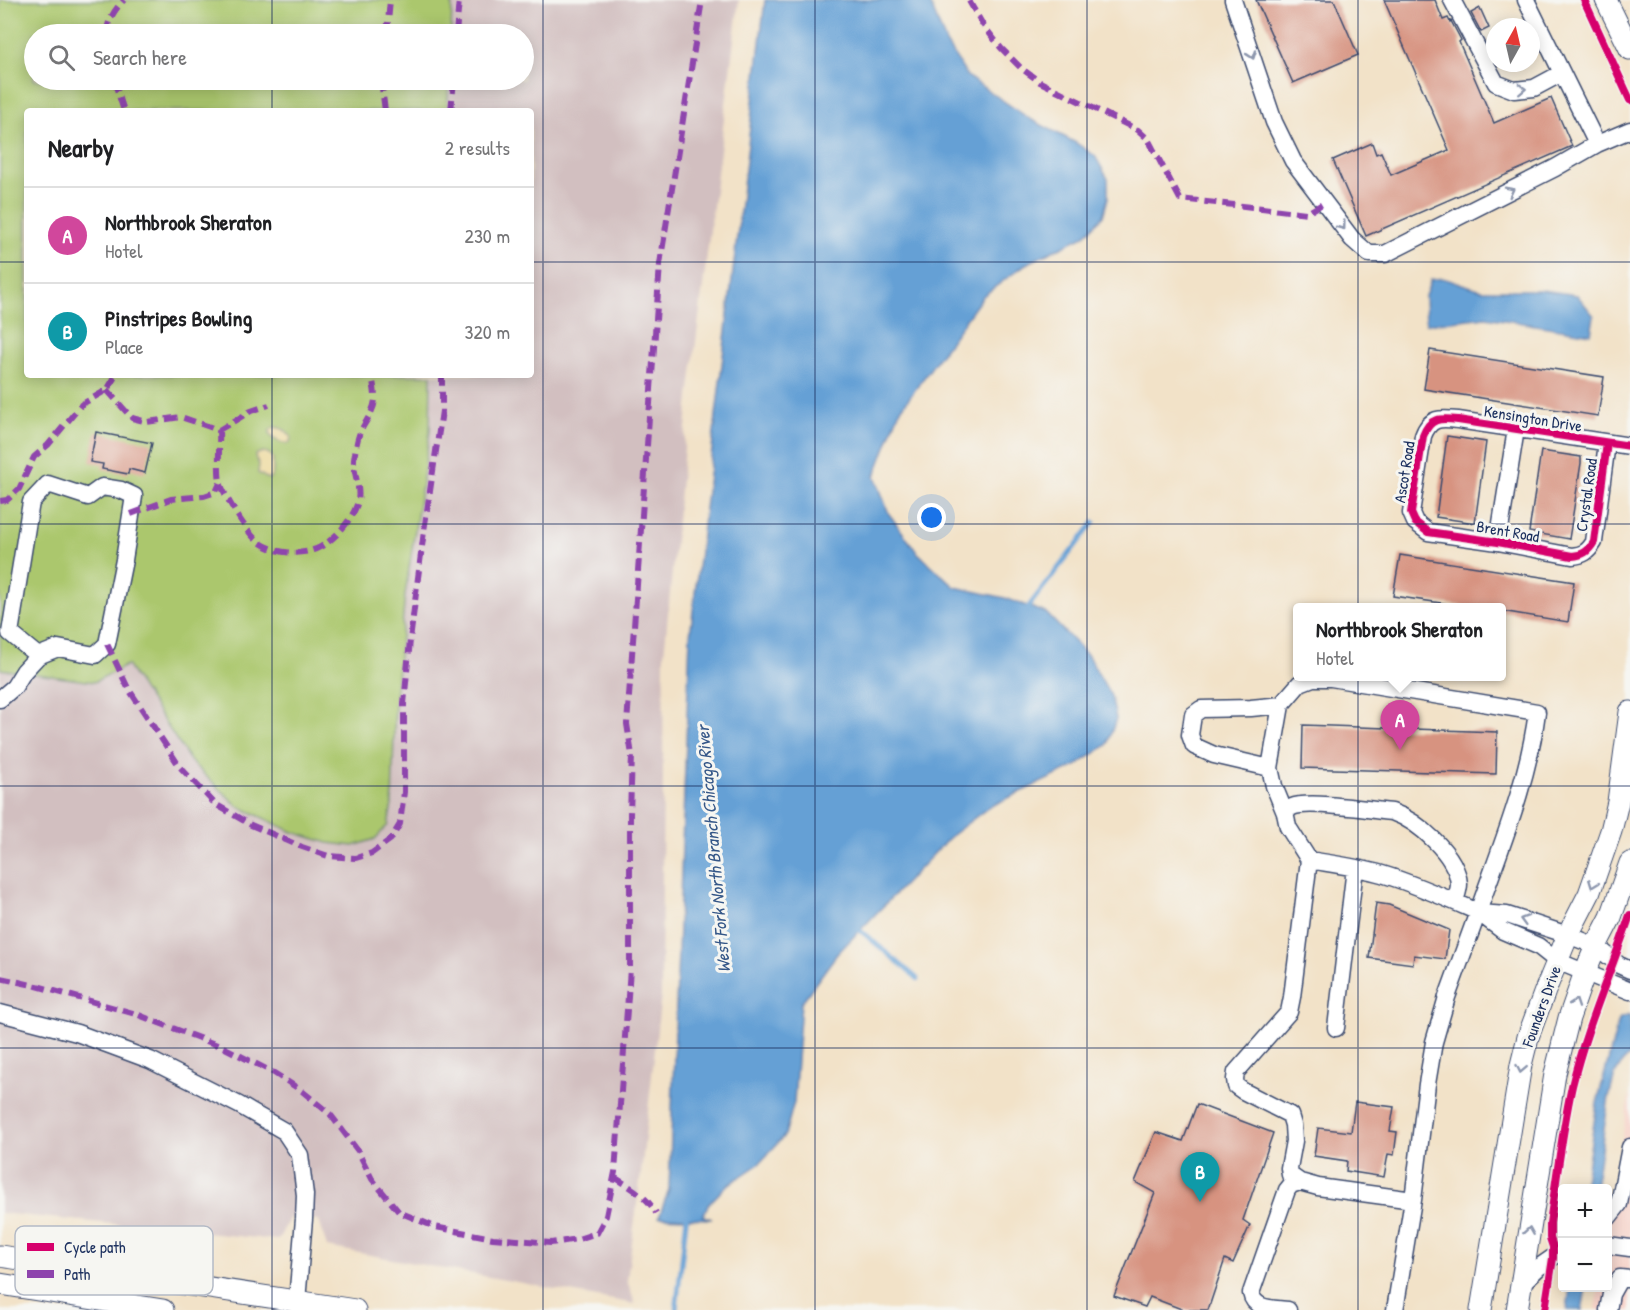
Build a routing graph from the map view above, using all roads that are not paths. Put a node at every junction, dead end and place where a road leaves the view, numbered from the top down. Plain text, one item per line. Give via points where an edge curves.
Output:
1 (1233, 0) edge
2 (1452, 0) edge
3 (1526, 0) edge
4 (1606, 0) edge
5 (1630, 49) edge
6 (1562, 73) junction
7 (1630, 130) edge
8 (1597, 144) junction
9 (1432, 421) joint
10 (1516, 429) junction
11 (1607, 443) junction
12 (1630, 446) edge
13 (1421, 528) joint
14 (1498, 542) junction
15 (1589, 549) joint
16 (38, 656) junction
17 (1305, 681) edge
18 (1349, 681) edge
19 (0, 699) edge
20 (1281, 705) junction
21 (1630, 712) edge
22 (1270, 768) junction
23 (1285, 813) junction
24 (1308, 860) junction
25 (1630, 863) edge
26 (1355, 868) junction
27 (1455, 902) junction
28 (1478, 912) junction
29 (1568, 935) junction
30 (1596, 946) junction
31 (1557, 961) junction
32 (1630, 970) edge
33 (1585, 972) junction
34 (1630, 991) edge
35 (0, 1013) edge
36 (1336, 1028) dead end
37 (1630, 1147) edge
38 (1300, 1182) junction
39 (1413, 1200) junction
40 (1612, 1213) edge
41 (1612, 1246) edge
42 (1630, 1248) edge
43 (1558, 1254) edge
44 (0, 1256) edge
45 (15, 1258) edge
46 (1630, 1279) edge
47 (0, 1284) edge
48 (1520, 1285) junction
49 (15, 1286) edge
50 (213, 1291) edge
51 (69, 1295) edge
52 (297, 1305) edge
53 (163, 1310) edge
54 (355, 1310) edge
55 (1288, 1310) edge
56 (1395, 1310) edge
57 (1481, 1310) edge
58 (1517, 1310) edge
59 (1608, 1310) edge

1 -> 8 street via 1274,122 1293,161 1352,239 1369,254 1385,254
2 -> 6 street via 1496,83 1514,90 1534,88
3 - 6 street
4 - 5 main road
6 - 8 street
7 - 8 street
9 - 10 street, Kensington Drive via 1443,419
9 - 13 street, Ascot Road via 1424,436 1412,513
10 - 11 street, Kensington Drive
10 - 14 street
11 - 12 street, Kensington Drive
11 - 15 street, Crystal Road via 1594,542
13 - 14 street, Brent Road
14 - 15 street, Brent Road via 1572,556
16 - 16 street via 58,648 94,655 107,644 134,496 102,487 88,496 48,484 31,502 10,633
16 - 19 street
17 - 20 street
18 - 28 street via 1537,712 1514,810
20 - 22 street
20 - 22 street via 1201,709 1193,715 1190,735 1194,746 1214,755
21 -> 29 main road, Founders Drive via 1611,831 1589,894
22 - 23 street
23 - 24 street via 1288,827
23 - 27 street via 1292,807 1306,805 1400,815 1422,829 1455,867 1459,885
24 - 26 street
24 - 38 street via 1289,1012 1243,1063 1234,1079 1243,1091 1290,1115 1294,1141 1290,1175
25 - 30 main road, Founders Drive
26 - 27 street via 1380,873
26 - 36 street
27 - 28 street
29 -> 28 street via 1507,915
28 - 31 street
28 - 39 street via 1434,1042
29 - 30 street
29 - 31 main road, Founders Drive
30 - 32 street
30 - 33 main road, Founders Drive
31 - 33 street
31 -> 57 main road, Founders Drive via 1521,1065
33 - 34 street
48 -> 33 main road, Founders Drive via 1555,1074
35 - 52 street via 77,1033 150,1060 284,1131 300,1155 305,1195
37 - 40 street via 1619,1204
38 - 39 street
38 - 55 street via 1287,1190 1251,1293 1257,1305
39 - 56 street
41 - 42 street
43 - 48 street
44 - 45 main road
46 - 59 street via 1620,1278
47 - 49 main road
48 - 58 main road, Founders Drive
50 - 52 main road
51 - 53 main road
52 - 54 main road

